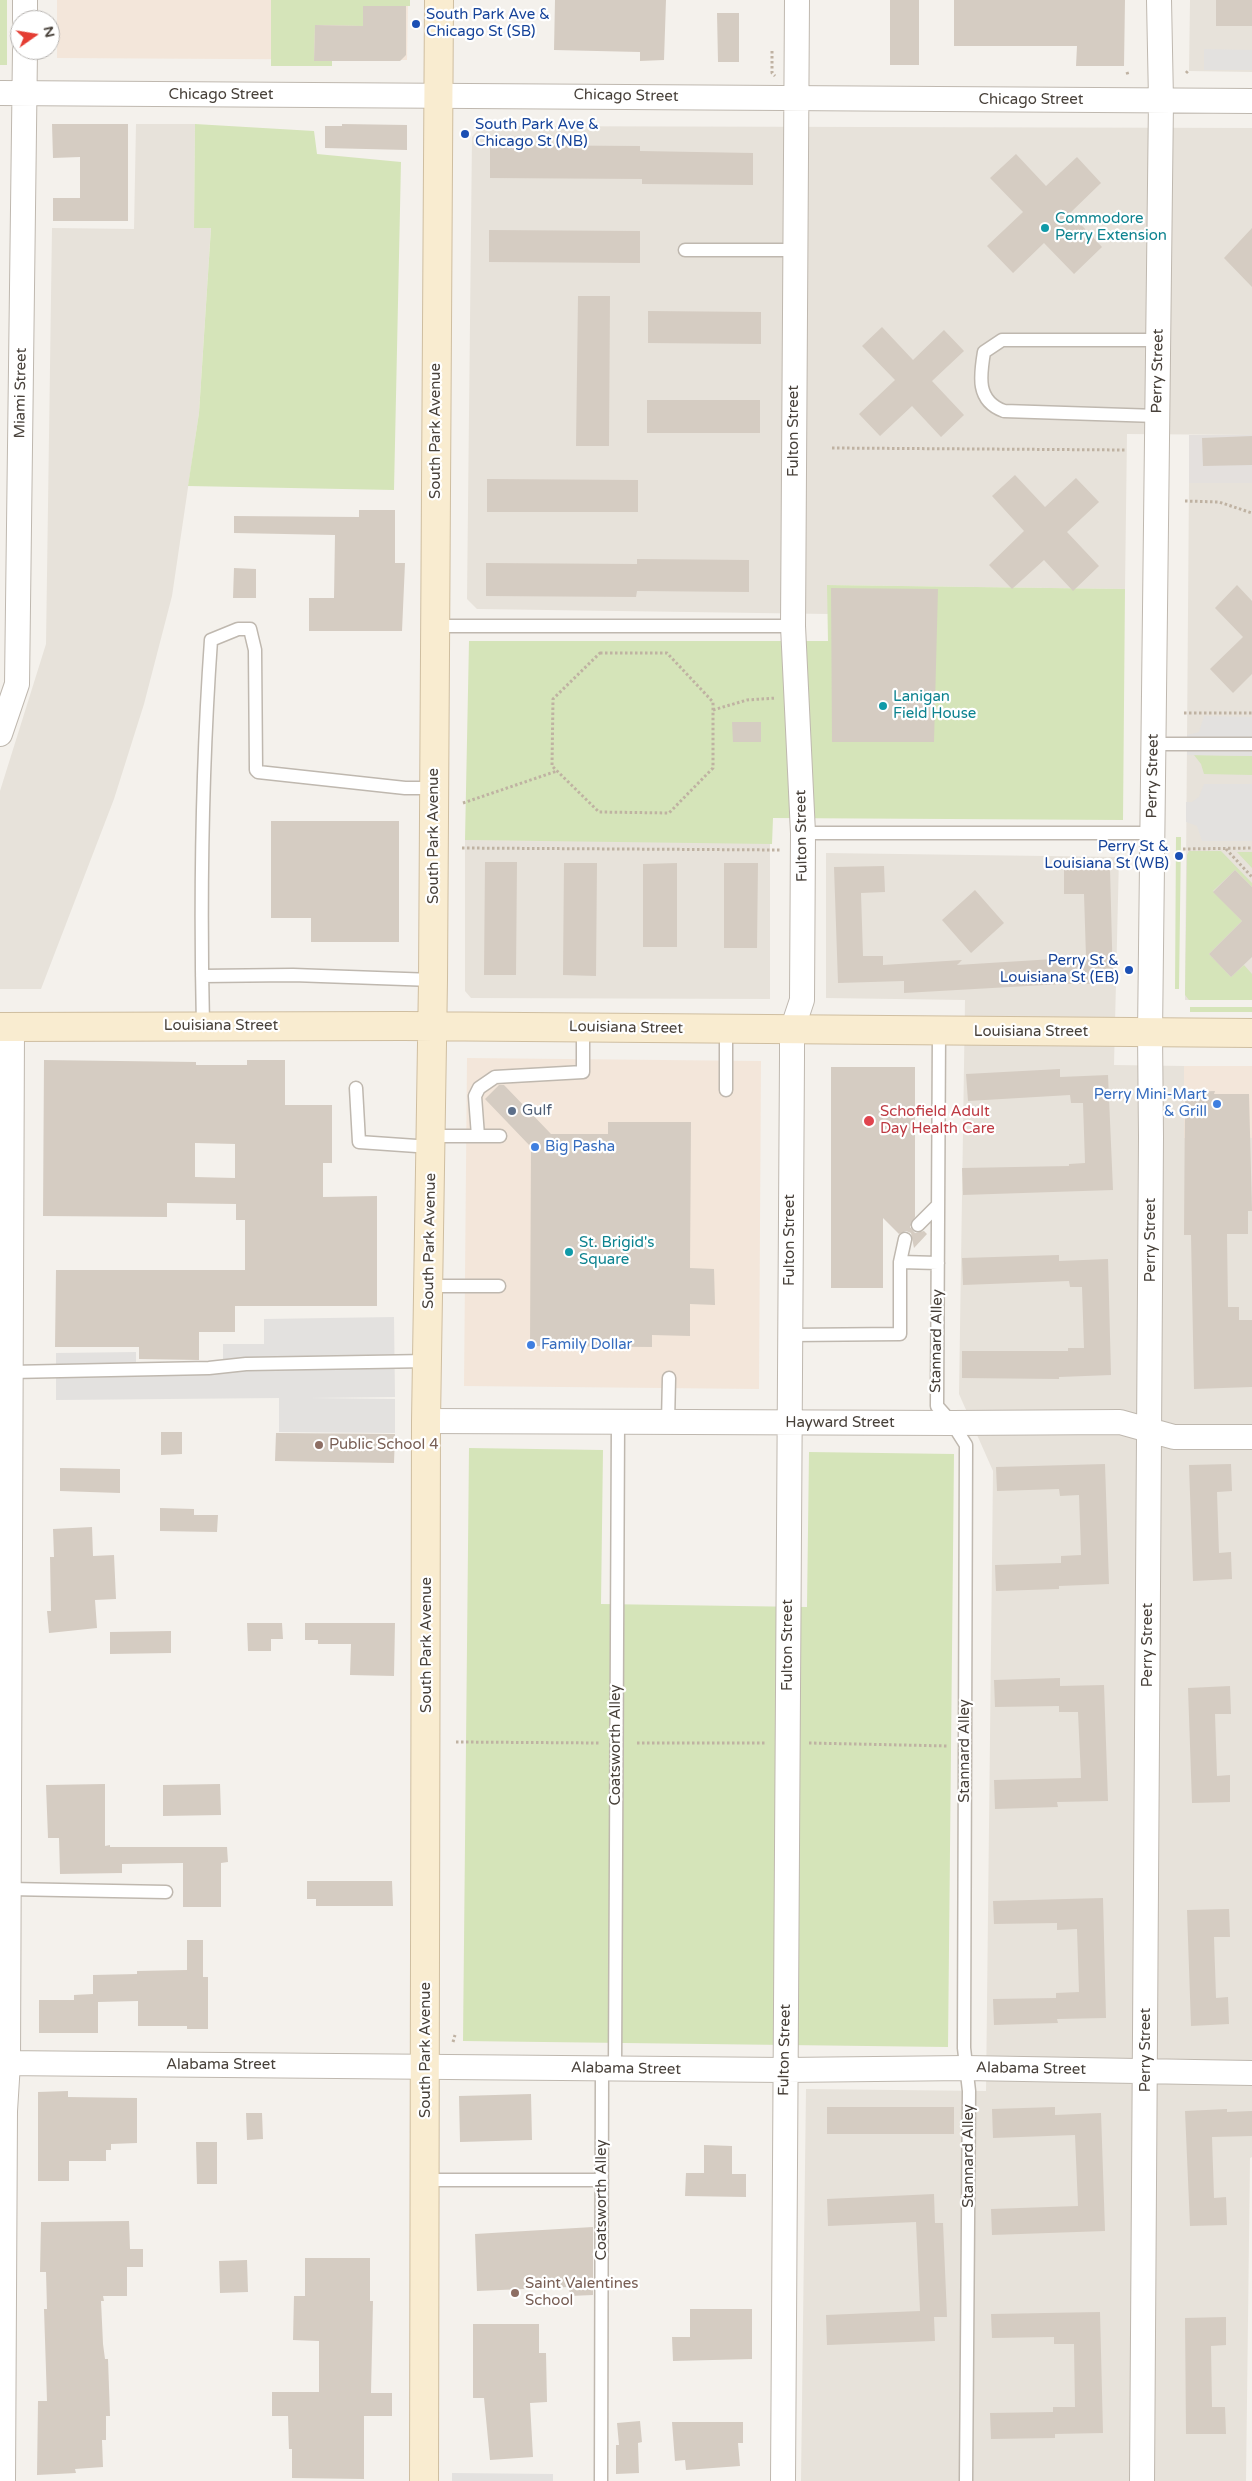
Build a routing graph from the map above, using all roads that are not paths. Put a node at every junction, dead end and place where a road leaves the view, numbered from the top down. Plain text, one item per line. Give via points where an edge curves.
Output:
1 (439, 0) edge
2 (797, 0) edge
3 (1159, 0) edge
4 (25, 60) edge
5 (0, 93) edge
6 (24, 94) junction
7 (438, 95) junction
8 (797, 98) junction
9 (1161, 100) junction
10 (1252, 100) edge
11 (685, 250) dead end
12 (796, 250) junction
13 (1158, 340) junction
14 (1157, 416) junction
15 (435, 626) junction
16 (793, 626) junction
17 (0, 734) edge
18 (1154, 744) junction
19 (1252, 744) edge
20 (434, 788) junction
21 (1153, 832) junction
22 (804, 833) junction
23 (202, 976) junction
24 (433, 980) junction
25 (203, 1026) junction
26 (432, 1026) junction
27 (6, 1027) edge
28 (583, 1028) junction
29 (726, 1029) junction
30 (792, 1030) junction
31 (939, 1031) junction
32 (1150, 1033) junction
33 (1252, 1033) edge
34 (356, 1088) dead end
35 (726, 1090) dead end
36 (478, 1136) junction
37 (500, 1136) dead end
38 (431, 1142) junction
39 (938, 1205) junction
40 (918, 1226) dead end
41 (905, 1239) dead end
42 (900, 1262) junction
43 (938, 1263) junction
44 (430, 1286) junction
45 (499, 1286) dead end
46 (790, 1335) junction
47 (428, 1361) junction
48 (11, 1372) junction
49 (669, 1378) dead end
50 (426, 1421) junction
51 (618, 1422) junction
52 (668, 1422) junction
53 (790, 1422) junction
54 (952, 1424) junction
55 (1149, 1429) junction
56 (1252, 1437) edge
57 (9, 1888) junction
58 (166, 1892) dead end
59 (4, 2063) edge
60 (426, 2067) junction
61 (609, 2068) junction
62 (966, 2068) junction
63 (785, 2070) junction
64 (1146, 2071) junction
65 (1252, 2072) edge
66 (425, 2180) junction
67 (602, 2180) junction
68 (3, 2481) edge
69 (424, 2481) edge
70 (601, 2481) edge
71 (783, 2481) edge
72 (966, 2481) edge
73 (1142, 2481) edge

1 - 7 street, South Park Avenue
2 - 8 street, Fulton Street
3 - 9 street, Perry Street
4 - 6 street, Miami Street
5 - 6 street, Chicago Street
6 - 7 street, Chicago Street
6 - 17 street, Miami Street via 17,684
7 - 8 street, Chicago Street
7 - 15 street, South Park Avenue
8 - 9 street, Chicago Street
8 - 12 street, Fulton Street
9 - 10 street, Chicago Street
9 - 13 street, Perry Street
11 - 12 lane
12 - 16 street, Fulton Street
13 - 14 street, Perry Street
13 - 14 lane via 1002,340 984,352 980,374 983,390 992,406 1004,410
14 - 18 street, Perry Street
15 - 16 lane
15 - 20 street, South Park Avenue
16 - 22 street, Fulton Street
18 - 19 lane
18 - 21 street, Perry Street
20 - 23 lane via 405,788 258,772 255,650 250,629 238,628 211,640 201,901
20 - 24 street, South Park Avenue
21 - 22 lane
21 - 32 street, Perry Street
22 - 30 street, Fulton Street via 802,1000
23 - 24 lane via 292,975
23 - 25 lane
24 - 26 street, South Park Avenue
25 - 26 street, Louisiana Street
25 - 27 street, Louisiana Street
26 - 28 street, Louisiana Street
26 - 38 street, South Park Avenue
27 - 48 street
28 - 29 street, Louisiana Street
28 - 36 lane via 583,1072 495,1077 479,1088 475,1096
29 - 30 street, Louisiana Street
29 - 35 lane
30 - 31 street, Louisiana Street
30 - 46 street, Fulton Street
31 - 32 street, Louisiana Street
31 - 39 lane, Stannard Alley
32 - 33 street, Louisiana Street
32 - 55 street, Perry Street
34 - 38 lane via 359,1142
36 - 37 lane
36 - 38 lane
38 - 44 street, South Park Avenue
39 - 40 lane
39 - 43 lane, Stannard Alley
41 - 42 lane
42 - 43 lane
42 - 46 lane via 900,1334
43 - 54 lane, Stannard Alley via 936,1406
44 - 45 lane
44 - 47 street, South Park Avenue
46 - 53 street, Fulton Street
47 - 48 lane
47 - 50 street, South Park Avenue
48 - 57 street
49 - 52 lane
50 - 51 street, Hayward Street
50 - 60 street, South Park Avenue
51 - 52 street, Hayward Street
51 - 61 lane, Coatsworth Alley
52 - 53 street, Hayward Street
53 - 54 street, Hayward Street
53 - 63 street, Fulton Street
54 - 55 street, Hayward Street via 1120,1422
54 - 62 lane, Stannard Alley via 966,1445
55 - 56 street, Hayward Street via 1174,1436
55 - 64 street, Perry Street
57 - 58 lane
57 - 59 street
59 - 60 street, Alabama Street
59 - 68 street
60 - 61 street, Alabama Street
60 - 66 street, South Park Avenue
61 - 63 street, Alabama Street
61 - 67 lane, Coatsworth Alley
62 - 63 street, Alabama Street
62 - 64 street, Alabama Street
62 - 72 lane, Stannard Alley via 969,2091
63 - 71 street, Fulton Street
64 - 65 street, Alabama Street
64 - 73 street, Perry Street
66 - 67 lane
66 - 69 street, South Park Avenue
67 - 70 lane, Coatsworth Alley

